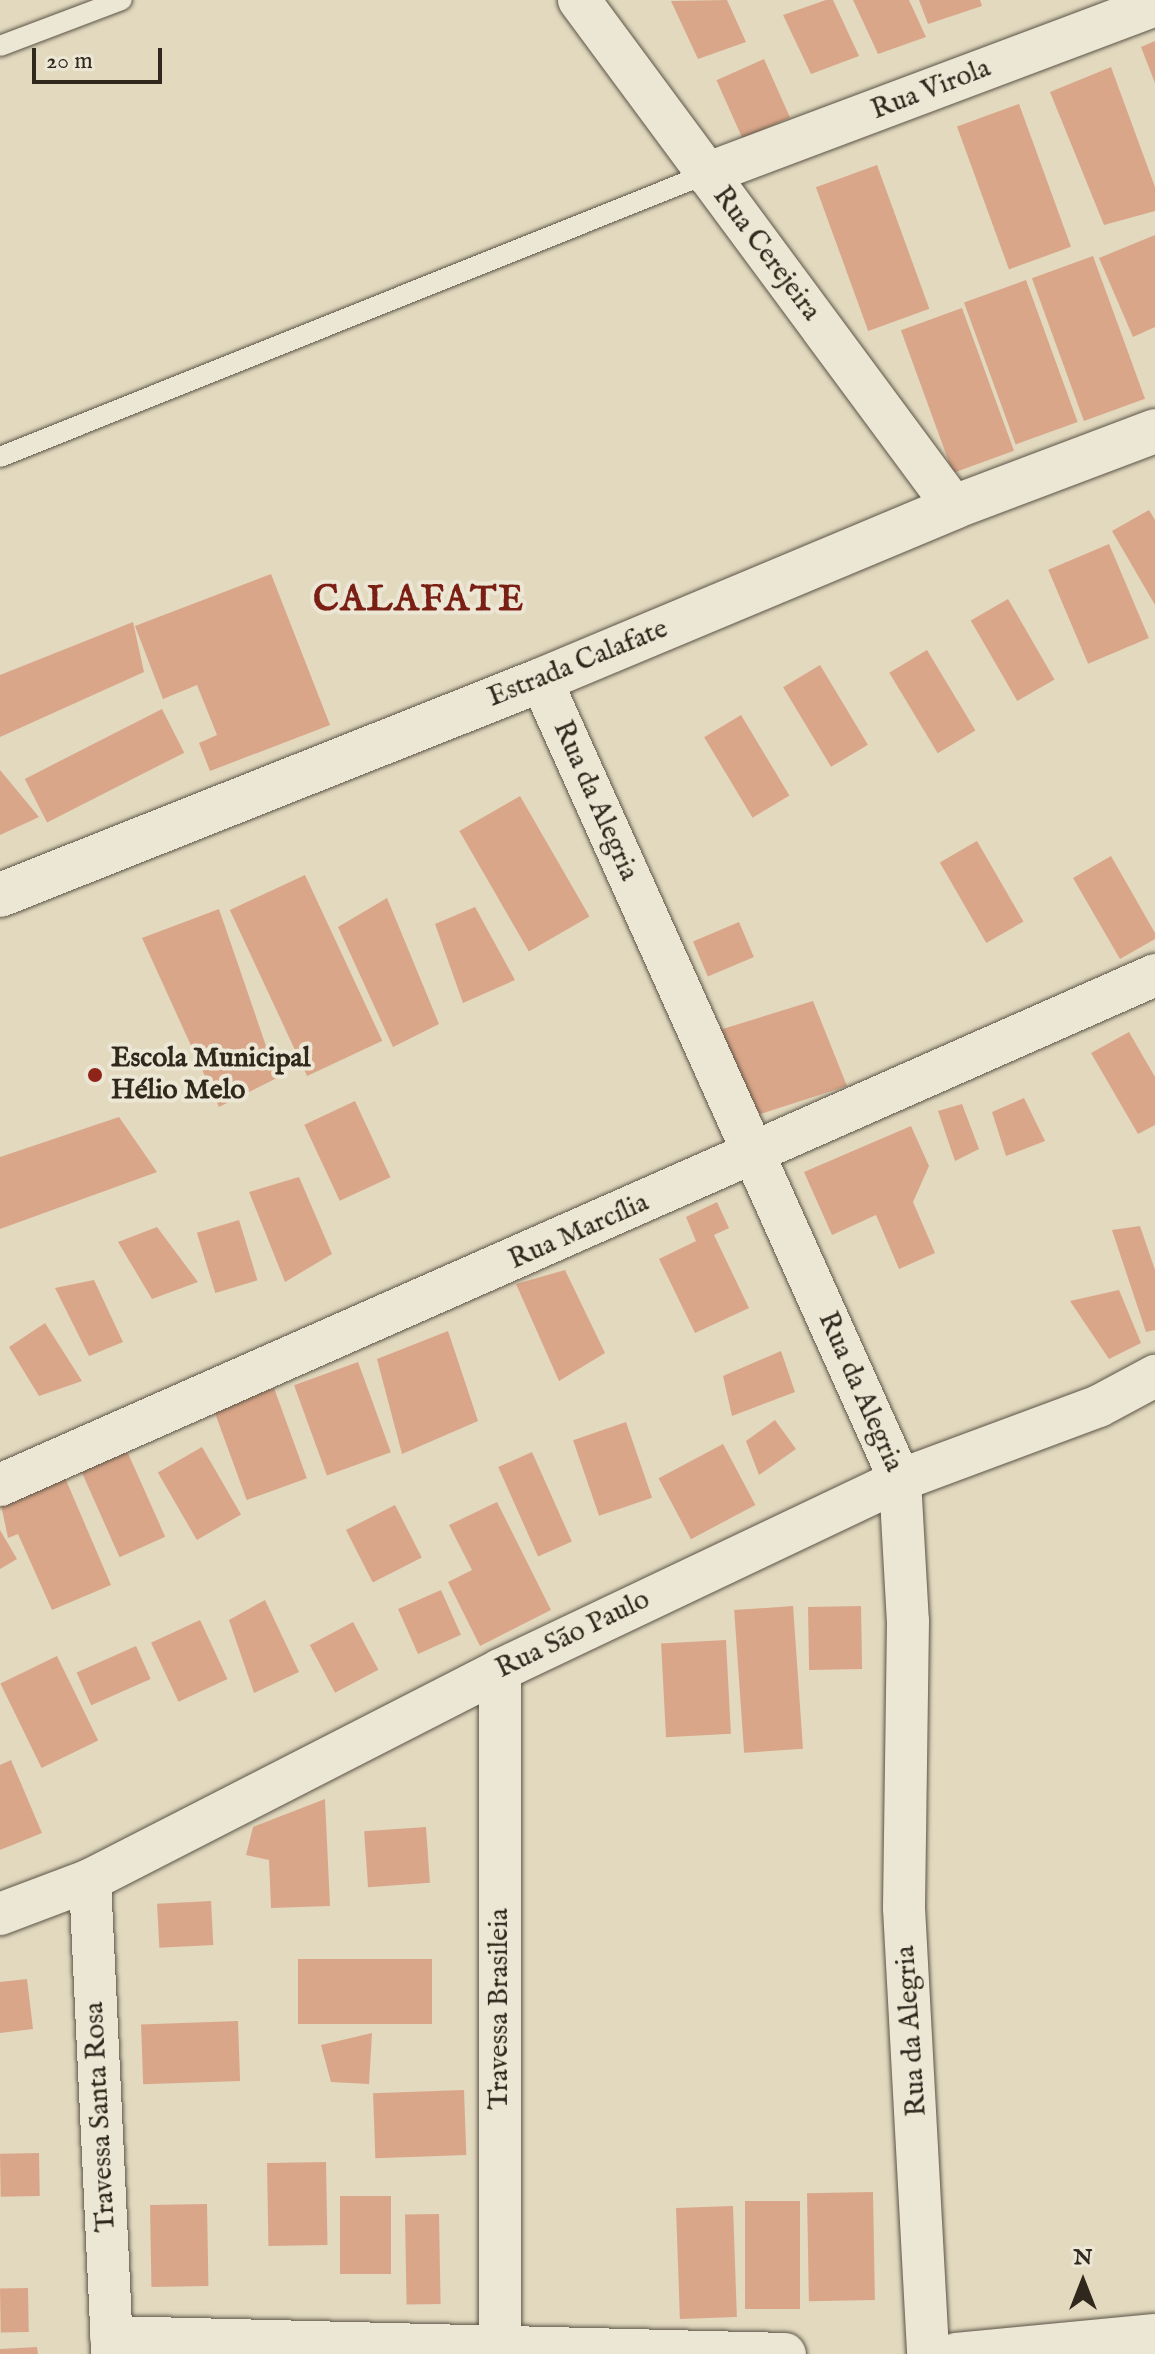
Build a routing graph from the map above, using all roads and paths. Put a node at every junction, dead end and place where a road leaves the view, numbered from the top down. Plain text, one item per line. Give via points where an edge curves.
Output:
1 (122, 0) edge
2 (579, 0) edge
3 (1155, 5) edge
4 (0, 46) edge
5 (706, 174) junction
6 (1155, 431) edge
7 (0, 457) edge
8 (954, 507) junction
9 (541, 680) junction
10 (0, 895) edge
11 (1155, 975) edge
12 (754, 1156) junction
13 (1155, 1376) edge
14 (900, 1480) junction
15 (0, 1485) edge
16 (500, 1670) junction
17 (90, 1880) junction
18 (0, 1914) edge
19 (1155, 2335) edge
20 (112, 2345) edge
21 (500, 2349) junction
22 (785, 2354) edge
23 (928, 2354) edge
24 (956, 2354) edge

1 - 4 lane
2 - 5 street, Rua Cerejeira
3 - 5 street, Rua Virola
5 - 7 lane
5 - 8 street, Rua Cerejeira
6 - 8 street, Estrada Calafate
8 - 9 street, Estrada Calafate
9 - 10 street, Estrada Calafate
9 - 12 street, Rua da Alegria
11 - 12 street, Rua Marcília
12 - 14 street, Rua da Alegria
12 - 15 street, Rua Marcília
13 - 14 street, Rua São Paulo via 1099,1406
14 - 16 street, Rua São Paulo
14 - 23 street, Rua da Alegria via 908,1621 904,1908
16 - 17 street, Rua São Paulo
16 - 21 street, Travessa Brasileia
17 - 18 street, Rua São Paulo
17 - 20 street, Travessa Santa Rosa
19 - 24 street
20 - 21 street
21 - 22 street

